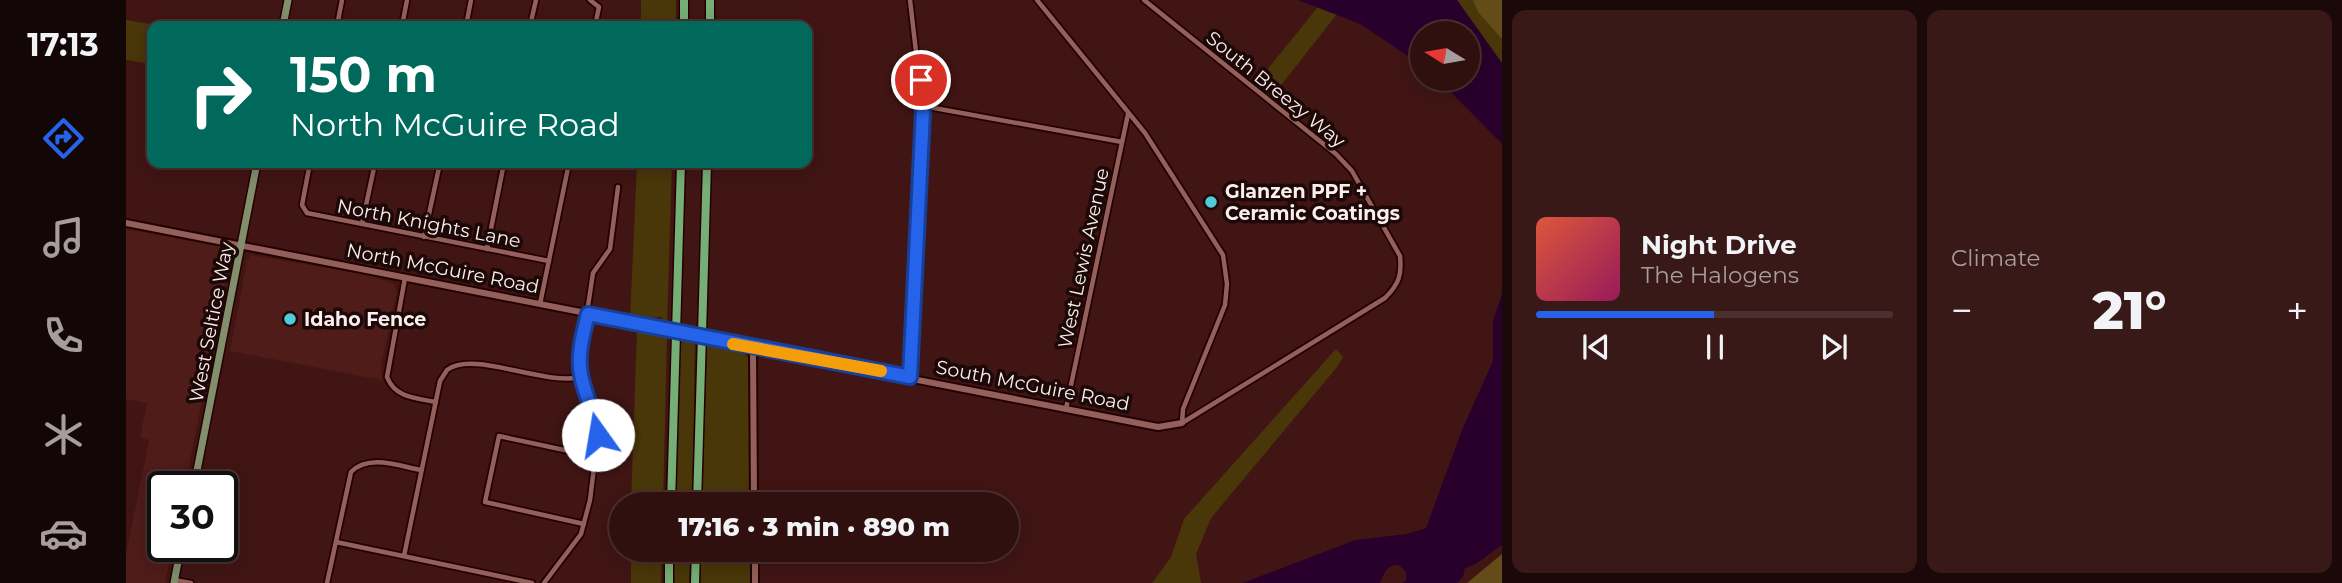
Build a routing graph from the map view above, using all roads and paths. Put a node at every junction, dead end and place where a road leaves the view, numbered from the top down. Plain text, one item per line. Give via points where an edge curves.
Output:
1 (288, 0) edge
2 (342, 0) edge
3 (407, 0) edge
4 (471, 0) edge
5 (536, 0) edge
6 (590, 0) edge
7 (684, 0) edge
8 (710, 0) edge
9 (910, 0) edge
10 (1037, 0) edge
11 (1144, 0) edge
12 (284, 21) edge
13 (338, 21) edge
14 (403, 21) edge
15 (467, 21) edge
16 (531, 21) edge
17 (596, 21) edge
18 (684, 21) edge
19 (710, 21) edge
20 (923, 106) junction
21 (1128, 114) junction
22 (1122, 142) junction
23 (256, 168) edge
24 (309, 168) edge
25 (374, 168) edge
26 (439, 168) edge
27 (503, 168) edge
28 (568, 168) edge
29 (681, 168) edge
30 (707, 168) edge
31 (618, 187) dead end
32 (126, 223) edge
33 (362, 225) junction
34 (424, 237) junction
35 (242, 245) junction
36 (487, 249) junction
37 (549, 261) junction
38 (405, 276) junction
39 (540, 304) junction
40 (588, 314) junction
41 (753, 348) junction
42 (581, 377) junction
43 (910, 377) junction
44 (436, 402) junction
45 (1066, 409) junction
46 (1182, 423) junction
47 (597, 457) junction
48 (421, 470) junction
49 (197, 471) edge
50 (671, 492) edge
51 (697, 492) edge
52 (754, 492) edge
53 (584, 524) junction
54 (336, 542) junction
55 (404, 556) junction
56 (178, 562) edge
57 (670, 562) edge
58 (696, 562) edge
59 (755, 562) edge
60 (174, 581) edge
61 (191, 583) edge
62 (327, 583) edge
63 (532, 583) edge
64 (544, 583) edge
65 (669, 583) edge
66 (695, 583) edge
67 (755, 583) edge

1 - 12 main road
2 - 13 street
3 - 14 street
4 - 15 street
5 - 16 street
6 - 17 street via 598,4
7 - 18 highway
8 - 19 highway
9 - 20 street
10 - 21 street
11 - 46 street, South Breezy Way via 1336,153 1352,171 1400,256 1402,271 1398,285 1385,298
20 - 22 street
20 - 43 street
21 - 22 street, West Lewis Avenue
21 - 46 street via 1217,244 1226,271 1225,305 1182,409
22 - 45 street, West Lewis Avenue
23 - 35 main road, West Seltice Way
24 - 33 street, North Knights Lane via 304,212
25 - 33 street
26 - 34 street
27 - 36 street
28 - 37 street
29 - 50 highway
30 - 51 highway
31 - 40 street via 611,243 594,268
32 - 35 street, North McGuire Road
33 - 34 street, North Knights Lane
34 - 36 street, North Knights Lane
35 - 38 street, North McGuire Road
35 - 49 main road, West Seltice Way
36 - 37 street, North Knights Lane
37 - 39 street
38 - 39 street, North McGuire Road
38 - 44 street via 387,377 400,394
39 - 40 street, North McGuire Road
40 - 41 street, North McGuire Road, bridge
40 - 42 street
41 - 43 street, South McGuire Road
41 - 52 street
42 - 44 street via 560,380 462,363 443,375
42 - 47 street via 595,419
43 - 45 street, South McGuire Road
44 - 48 street
45 - 46 street, South McGuire Road via 1158,427
47 - 53 street
47 - 53 street via 499,436 485,502
48 - 54 street via 373,462 356,468 349,478
48 - 55 street
53 - 64 street via 573,548
54 - 55 street
54 - 62 street
55 - 63 street
56 - 60 main road
57 - 65 highway
58 - 66 highway
59 - 67 street
60 - 61 street

